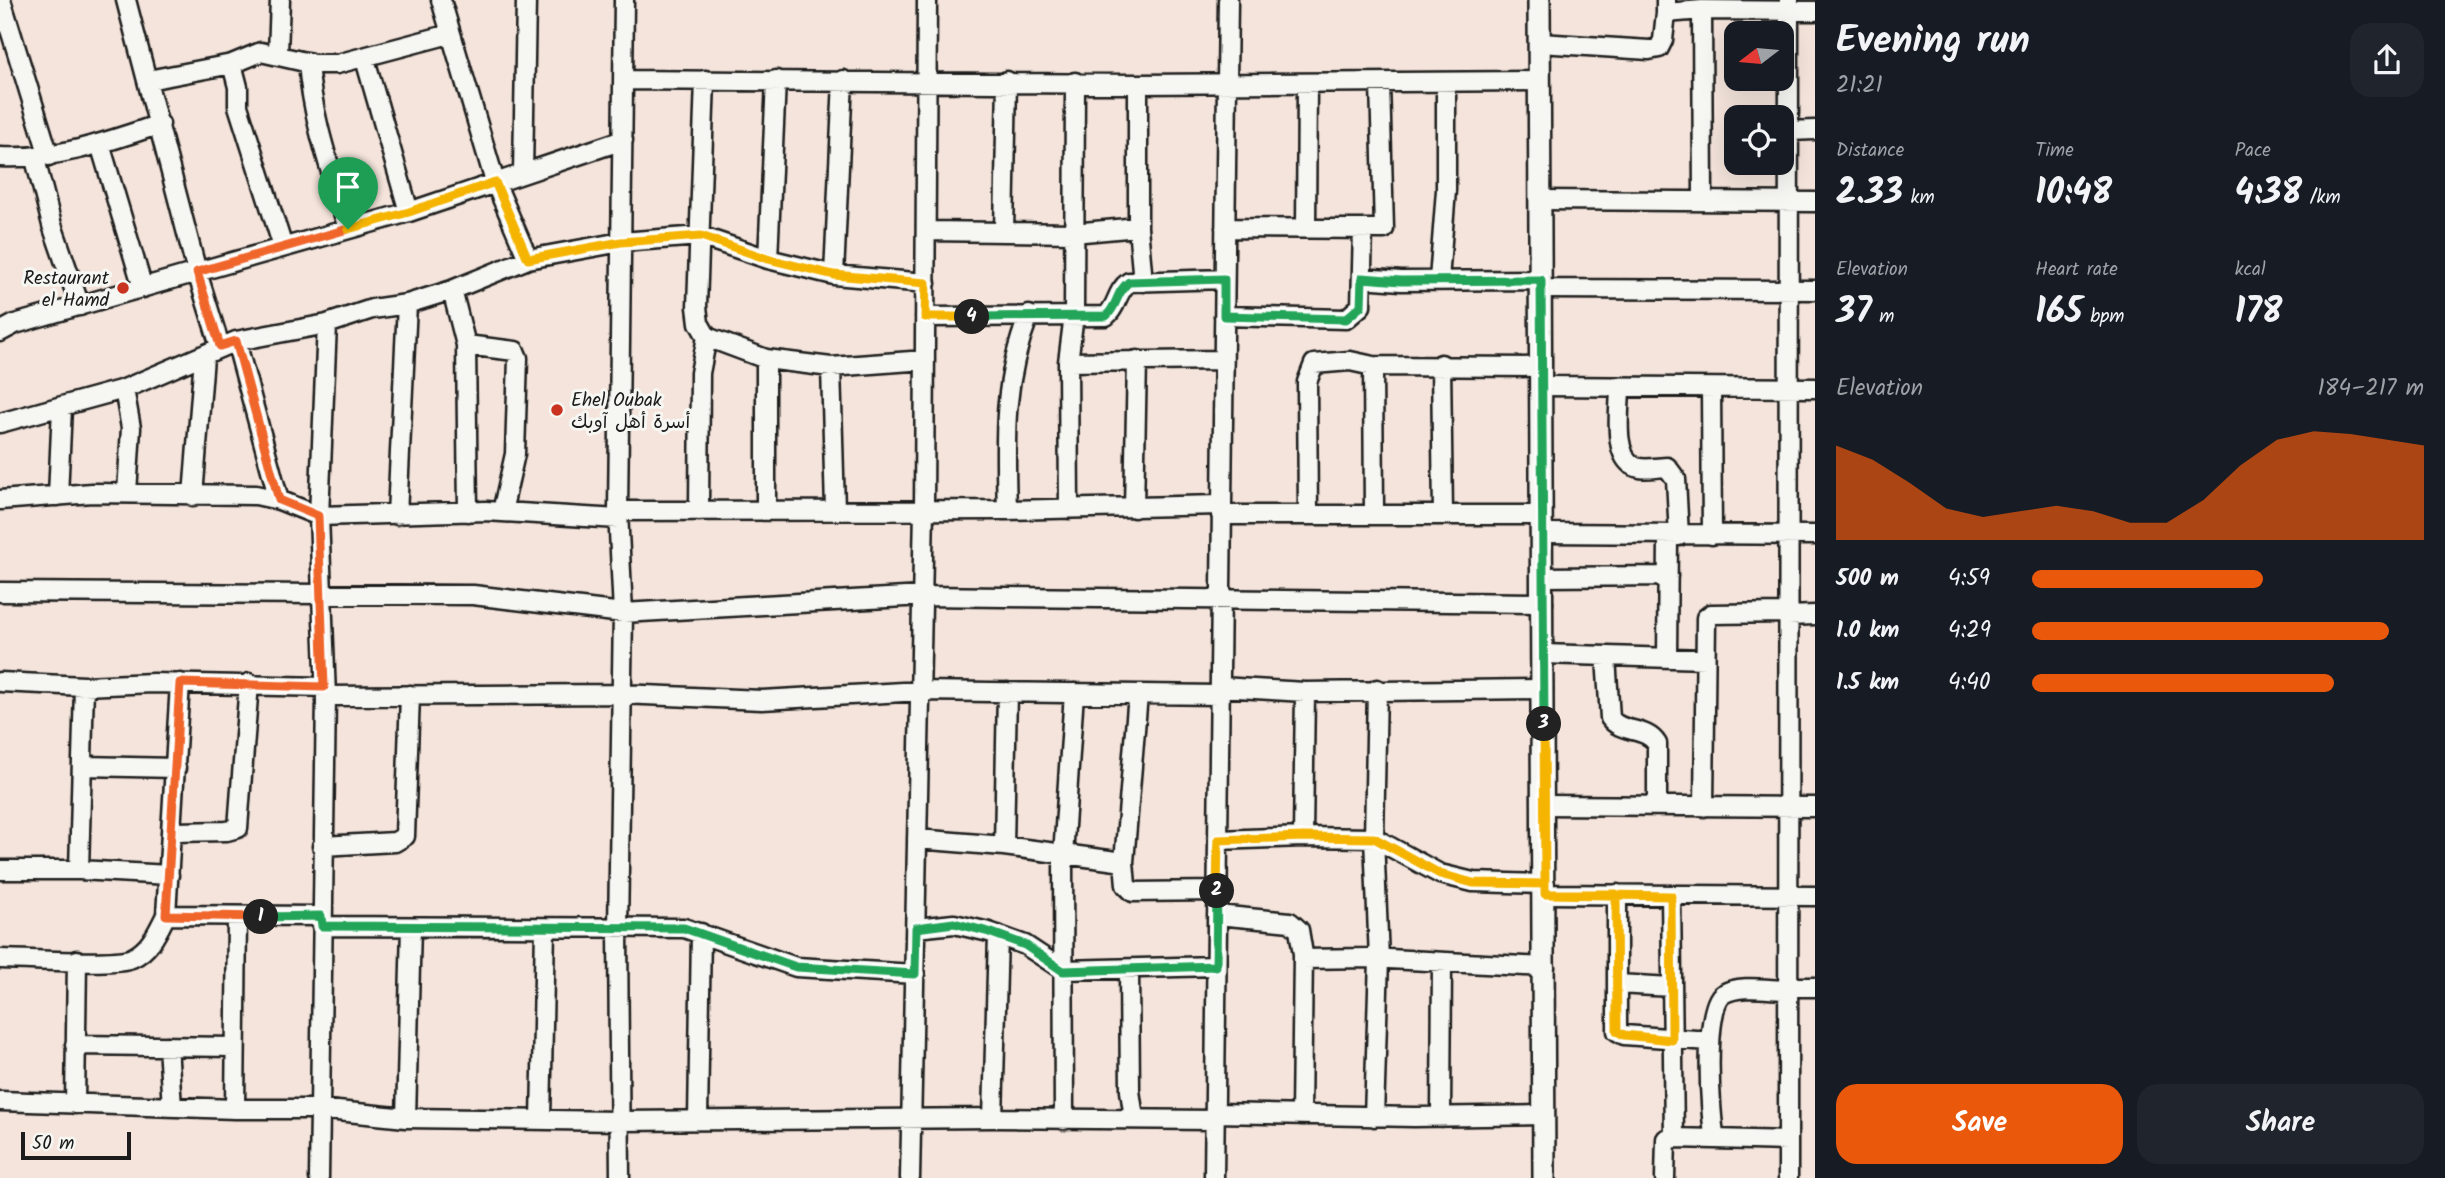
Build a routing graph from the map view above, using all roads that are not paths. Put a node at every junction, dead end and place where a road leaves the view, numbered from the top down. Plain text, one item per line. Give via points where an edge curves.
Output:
1 (1, 0) edge
2 (126, 0) edge
3 (280, 0) edge
4 (441, 0) edge
5 (526, 0) edge
6 (624, 0) edge
7 (927, 0) edge
8 (1227, 0) edge
9 (1539, 0) edge
10 (1789, 5) edge
11 (1666, 6) edge
12 (1702, 10) junction
13 (1815, 10) edge
14 (450, 34) junction
15 (1539, 43) junction
16 (278, 53) junction
17 (365, 59) junction
18 (308, 62) junction
19 (232, 64) junction
20 (148, 80) junction
21 (624, 80) junction
22 (705, 80) junction
23 (776, 80) junction
24 (843, 80) junction
25 (927, 80) junction
26 (1007, 81) junction
27 (1540, 81) junction
28 (1075, 82) junction
29 (1380, 82) junction
30 (1446, 82) junction
31 (1227, 83) junction
32 (1307, 83) junction
33 (1138, 84) junction
34 (1789, 105) edge
35 (160, 124) junction
36 (1815, 130) edge
37 (1794, 131) edge
38 (623, 140) junction
39 (100, 144) junction
40 (0, 157) edge
41 (42, 158) junction
42 (523, 173) junction
43 (1789, 175) edge
44 (495, 182) junction
45 (1541, 200) junction
46 (1703, 201) junction
47 (1789, 201) junction
48 (1815, 202) edge
49 (409, 212) junction
50 (1138, 227) junction
51 (1225, 228) junction
52 (1307, 228) junction
53 (348, 229) junction
54 (1363, 229) junction
55 (928, 231) junction
56 (1004, 232) junction
57 (1073, 233) junction
58 (701, 236) junction
59 (621, 242) junction
60 (284, 247) junction
61 (528, 259) junction
62 (768, 259) junction
63 (197, 272) junction
64 (834, 275) junction
65 (1362, 278) junction
66 (1224, 279) junction
67 (1439, 280) junction
68 (1143, 282) junction
69 (926, 283) junction
70 (1541, 285) junction
71 (143, 288) junction
72 (452, 290) junction
73 (1789, 290) junction
74 (1815, 290) edge
75 (407, 304) junction
76 (80, 306) junction
77 (1074, 315) junction
78 (1029, 316) junction
79 (1224, 316) junction
80 (925, 317) junction
81 (327, 324) junction
82 (0, 332) edge
83 (707, 337) junction
84 (228, 344) junction
85 (466, 345) junction
86 (204, 357) junction
87 (766, 359) junction
88 (925, 360) junction
89 (1137, 360) junction
90 (1223, 360) junction
91 (1068, 362) junction
92 (1441, 364) junction
93 (1373, 366) junction
94 (831, 367) junction
95 (1542, 377) junction
96 (1620, 387) junction
97 (1711, 387) junction
98 (124, 388) junction
99 (1788, 388) junction
100 (1815, 388) edge
101 (62, 407) junction
102 (0, 424) edge
103 (127, 494) junction
104 (58, 496) junction
105 (193, 496) junction
106 (0, 500) edge
107 (279, 500) junction
108 (1134, 508) junction
109 (924, 509) junction
110 (1069, 509) junction
111 (766, 510) junction
112 (835, 510) junction
113 (1007, 510) junction
114 (1221, 510) junction
115 (699, 511) junction
116 (468, 512) junction
117 (502, 512) junction
118 (1374, 513) junction
119 (397, 515) junction
120 (618, 515) junction
121 (1308, 515) junction
122 (1443, 515) junction
123 (318, 516) junction
124 (1543, 524) junction
125 (1788, 534) junction
126 (1712, 535) junction
127 (1815, 535) edge
128 (1673, 536) junction
129 (1668, 576) junction
130 (1543, 577) junction
131 (0, 592) edge
132 (320, 593) junction
133 (923, 596) junction
134 (1220, 599) junction
135 (1543, 603) junction
136 (623, 613) junction
137 (1788, 614) junction
138 (1815, 615) edge
139 (1543, 654) junction
140 (1606, 657) junction
141 (1667, 658) junction
142 (1705, 659) junction
143 (0, 682) edge
144 (180, 683) junction
145 (249, 683) junction
146 (84, 686) junction
147 (1377, 689) junction
148 (1543, 689) junction
149 (325, 691) junction
150 (920, 691) junction
151 (1219, 691) junction
152 (1007, 692) junction
153 (1305, 692) junction
154 (1074, 693) junction
155 (621, 694) junction
156 (1138, 694) junction
157 (410, 695) junction
158 (83, 766) junction
159 (176, 768) junction
160 (1544, 805) junction
161 (1657, 806) junction
162 (1704, 807) junction
163 (1788, 807) junction
164 (1815, 807) edge
165 (173, 832) junction
166 (1303, 837) junction
167 (1374, 838) junction
168 (917, 839) junction
169 (1218, 840) junction
170 (322, 846) junction
171 (1004, 846) junction
172 (1063, 856) junction
173 (1124, 862) junction
174 (0, 870) edge
175 (79, 870) junction
176 (169, 875) junction
177 (1545, 889) junction
178 (1217, 891) junction
179 (1616, 894) junction
180 (1671, 896) junction
181 (1788, 896) junction
182 (1815, 897) edge
183 (166, 915) junction
184 (1217, 915) junction
185 (237, 917) junction
186 (321, 921) junction
187 (411, 927) junction
188 (916, 928) junction
189 (545, 929) junction
190 (618, 930) junction
191 (701, 933) junction
192 (998, 935) junction
193 (0, 958) edge
194 (1303, 959) junction
195 (1379, 959) junction
196 (77, 960) junction
197 (1442, 962) junction
198 (1216, 966) junction
199 (1545, 967) junction
200 (1063, 971) junction
201 (1129, 971) junction
202 (915, 974) junction
203 (1617, 984) junction
204 (1672, 987) junction
205 (1815, 988) edge
206 (1788, 989) junction
207 (1672, 1040) junction
208 (1710, 1041) junction
209 (75, 1045) junction
210 (168, 1046) junction
211 (236, 1047) junction
212 (0, 1101) edge
213 (75, 1104) junction
214 (172, 1107) junction
215 (318, 1108) junction
216 (235, 1109) junction
217 (1301, 1115) junction
218 (1545, 1115) junction
219 (1215, 1117) junction
220 (1374, 1117) junction
221 (1441, 1117) junction
222 (406, 1118) junction
223 (911, 1118) junction
224 (993, 1118) junction
225 (1134, 1118) junction
226 (541, 1120) junction
227 (698, 1120) junction
228 (1064, 1120) junction
229 (620, 1121) junction
230 (1674, 1138) junction
231 (1715, 1139) junction
232 (1788, 1141) junction
233 (319, 1178) edge
234 (620, 1178) edge
235 (910, 1178) edge
236 (1214, 1178) edge
237 (1544, 1178) edge
238 (1665, 1178) edge
239 (1788, 1178) edge

1 - 41 street
2 - 20 street
3 - 16 street
4 - 14 street
5 - 42 street
6 - 21 street
7 - 25 street
8 - 31 street
9 - 15 street
10 - 12 street
10 - 13 street
10 - 34 street
11 - 12 street
11 - 15 street via 1663,40 1649,50
12 - 46 street
14 - 17 street
14 - 44 street
15 - 27 street
16 - 18 street
16 - 19 street via 261,52
17 - 18 street via 337,64
17 - 49 street
18 - 53 street via 318,133
19 - 20 street
19 - 60 street via 240,114
20 - 35 street
21 - 22 street
21 - 38 street
22 - 23 street
22 - 58 street
23 - 24 street
23 - 62 street
24 - 25 street
24 - 64 street
25 - 26 street
25 - 55 street
26 - 28 street
26 - 56 street
27 - 30 street
27 - 45 street
28 - 33 street
28 - 57 street
29 - 30 street
29 - 32 street
29 - 54 street via 1385,225 1382,230
30 - 67 street via 1446,190
31 - 32 street
31 - 33 street
31 - 51 street
32 - 52 street
33 - 50 street
35 - 39 street
35 - 63 street
36 - 37 street
38 - 42 street
38 - 59 street
39 - 41 street
39 - 71 street
40 - 41 street
41 - 76 street via 52,225
42 - 44 street
43 - 47 street
44 - 49 street
44 - 61 street
45 - 46 street
45 - 70 street
46 - 47 street
47 - 48 street
47 - 73 street
49 - 53 street
50 - 57 street
50 - 68 street
51 - 52 street
51 - 66 street
52 - 54 street
53 - 60 street
54 - 65 street
55 - 56 street
55 - 69 street
56 - 57 street
57 - 77 street
58 - 59 street
58 - 62 street
58 - 83 street via 697,307
59 - 61 street
59 - 120 street
60 - 63 street
61 - 72 street
62 - 64 street
63 - 71 street
63 - 84 street
64 - 69 street
65 - 67 street
65 - 79 street via 1361,306 1346,319
66 - 68 street
66 - 79 street
67 - 70 street
68 - 77 street via 1123,286 1106,316
69 - 80 street
70 - 73 street
70 - 95 street
71 - 76 street
72 - 75 street
72 - 85 street
73 - 74 street
73 - 99 street
75 - 81 street via 372,309
75 - 119 street
76 - 82 street
77 - 78 street
77 - 91 street
78 - 80 street
78 - 113 street via 1014,353 1007,405
79 - 90 street
80 - 88 street
81 - 84 street
81 - 123 street
83 - 87 street
83 - 115 street via 700,373
84 - 86 street
84 - 107 street
85 - 116 street
85 - 117 street via 507,349 518,358 514,454
86 - 98 street
86 - 105 street
87 - 94 street
87 - 111 street
88 - 94 street
88 - 109 street
89 - 90 street
89 - 91 street
89 - 108 street
90 - 114 street
91 - 110 street
92 - 93 street
92 - 95 street
92 - 122 street
93 - 118 street
93 - 121 street via 1350,361 1314,363 1308,372
94 - 112 street
95 - 96 street
95 - 124 street
96 - 97 street
96 - 128 street via 1620,446 1626,460 1636,468 1668,467 1676,480
97 - 99 street
97 - 126 street
98 - 101 street
98 - 103 street via 131,428
99 - 100 street
99 - 125 street
101 - 102 street
101 - 104 street
103 - 104 street
103 - 105 street
104 - 106 street
105 - 107 street via 256,495
107 - 123 street
108 - 110 street
108 - 114 street
109 - 112 street
109 - 113 street
109 - 133 street
110 - 113 street
111 - 112 street
111 - 115 street
114 - 121 street
114 - 134 street
115 - 120 street
116 - 117 street
116 - 119 street
117 - 120 street
118 - 121 street
118 - 122 street
119 - 123 street
120 - 136 street
122 - 124 street
123 - 132 street
124 - 128 street
124 - 130 street
125 - 126 street
125 - 127 street
125 - 137 street
126 - 128 street
128 - 129 street
129 - 130 street
129 - 141 street
130 - 135 street
131 - 132 street
132 - 136 street via 473,595
132 - 149 street
133 - 134 street
133 - 136 street
133 - 150 street
134 - 135 street
134 - 151 street
135 - 139 street
136 - 155 street
137 - 138 street
137 - 142 street via 1711,614 1705,625
137 - 163 street
139 - 140 street
139 - 148 street
140 - 141 street
140 - 161 street via 1609,718 1614,724 1649,735 1657,744
141 - 142 street
142 - 162 street
143 - 146 street
144 - 145 street
144 - 146 street
144 - 159 street
145 - 149 street
145 - 165 street via 238,828
146 - 158 street
147 - 148 street
147 - 153 street
147 - 167 street
148 - 160 street
149 - 157 street
149 - 170 street
150 - 152 street
150 - 155 street via 762,700
150 - 168 street
151 - 153 street
151 - 156 street
151 - 169 street
152 - 154 street
152 - 171 street
153 - 166 street
154 - 156 street
154 - 172 street
155 - 157 street
155 - 190 street
156 - 173 street
157 - 170 street via 405,836 395,842
158 - 159 street
158 - 175 street
159 - 165 street
160 - 161 street
160 - 177 street
161 - 162 street
162 - 163 street
163 - 164 street
163 - 181 street
165 - 176 street
166 - 167 street
166 - 169 street
167 - 177 street via 1440,874 1473,883
167 - 195 street
168 - 171 street
168 - 188 street
169 - 178 street
170 - 186 street
171 - 172 street
172 - 173 street
172 - 200 street
173 - 178 street via 1126,885 1133,892
174 - 175 street
175 - 176 street
176 - 183 street
177 - 179 street
177 - 199 street
178 - 184 street
179 - 180 street
179 - 203 street
180 - 181 street
180 - 204 street
181 - 182 street
181 - 206 street
183 - 185 street
183 - 196 street via 153,940 132,958
184 - 194 street via 1290,922 1299,930
184 - 198 street
185 - 186 street
185 - 211 street
186 - 187 street
186 - 215 street
187 - 189 street
187 - 222 street
188 - 192 street via 954,923
188 - 202 street
189 - 190 street
189 - 226 street
190 - 191 street via 684,928
190 - 229 street
191 - 202 street via 796,967
191 - 227 street
192 - 200 street via 1025,945
192 - 224 street
193 - 196 street
194 - 195 street
194 - 217 street
195 - 197 street
195 - 220 street
196 - 209 street
197 - 199 street
197 - 221 street
198 - 201 street
198 - 219 street
199 - 218 street
200 - 201 street
200 - 228 street
201 - 225 street via 1129,1091
202 - 223 street
203 - 204 street
203 - 207 street via 1617,1031
204 - 207 street
205 - 206 street
206 - 208 street via 1740,989 1720,996 1715,1002
206 - 232 street
207 - 208 street
207 - 230 street
208 - 231 street
209 - 210 street
209 - 213 street
210 - 211 street
210 - 214 street
211 - 216 street
212 - 213 street
213 - 214 street
214 - 216 street
215 - 216 street
215 - 222 street
215 - 233 street
217 - 219 street
217 - 220 street
218 - 221 street
218 - 237 street
219 - 225 street
219 - 236 street
220 - 221 street
222 - 226 street
223 - 224 street
223 - 227 street
223 - 235 street
224 - 228 street
225 - 228 street
226 - 229 street
227 - 229 street
229 - 234 street
230 - 231 street
230 - 238 street via 1666,1139
231 - 232 street
232 - 239 street

